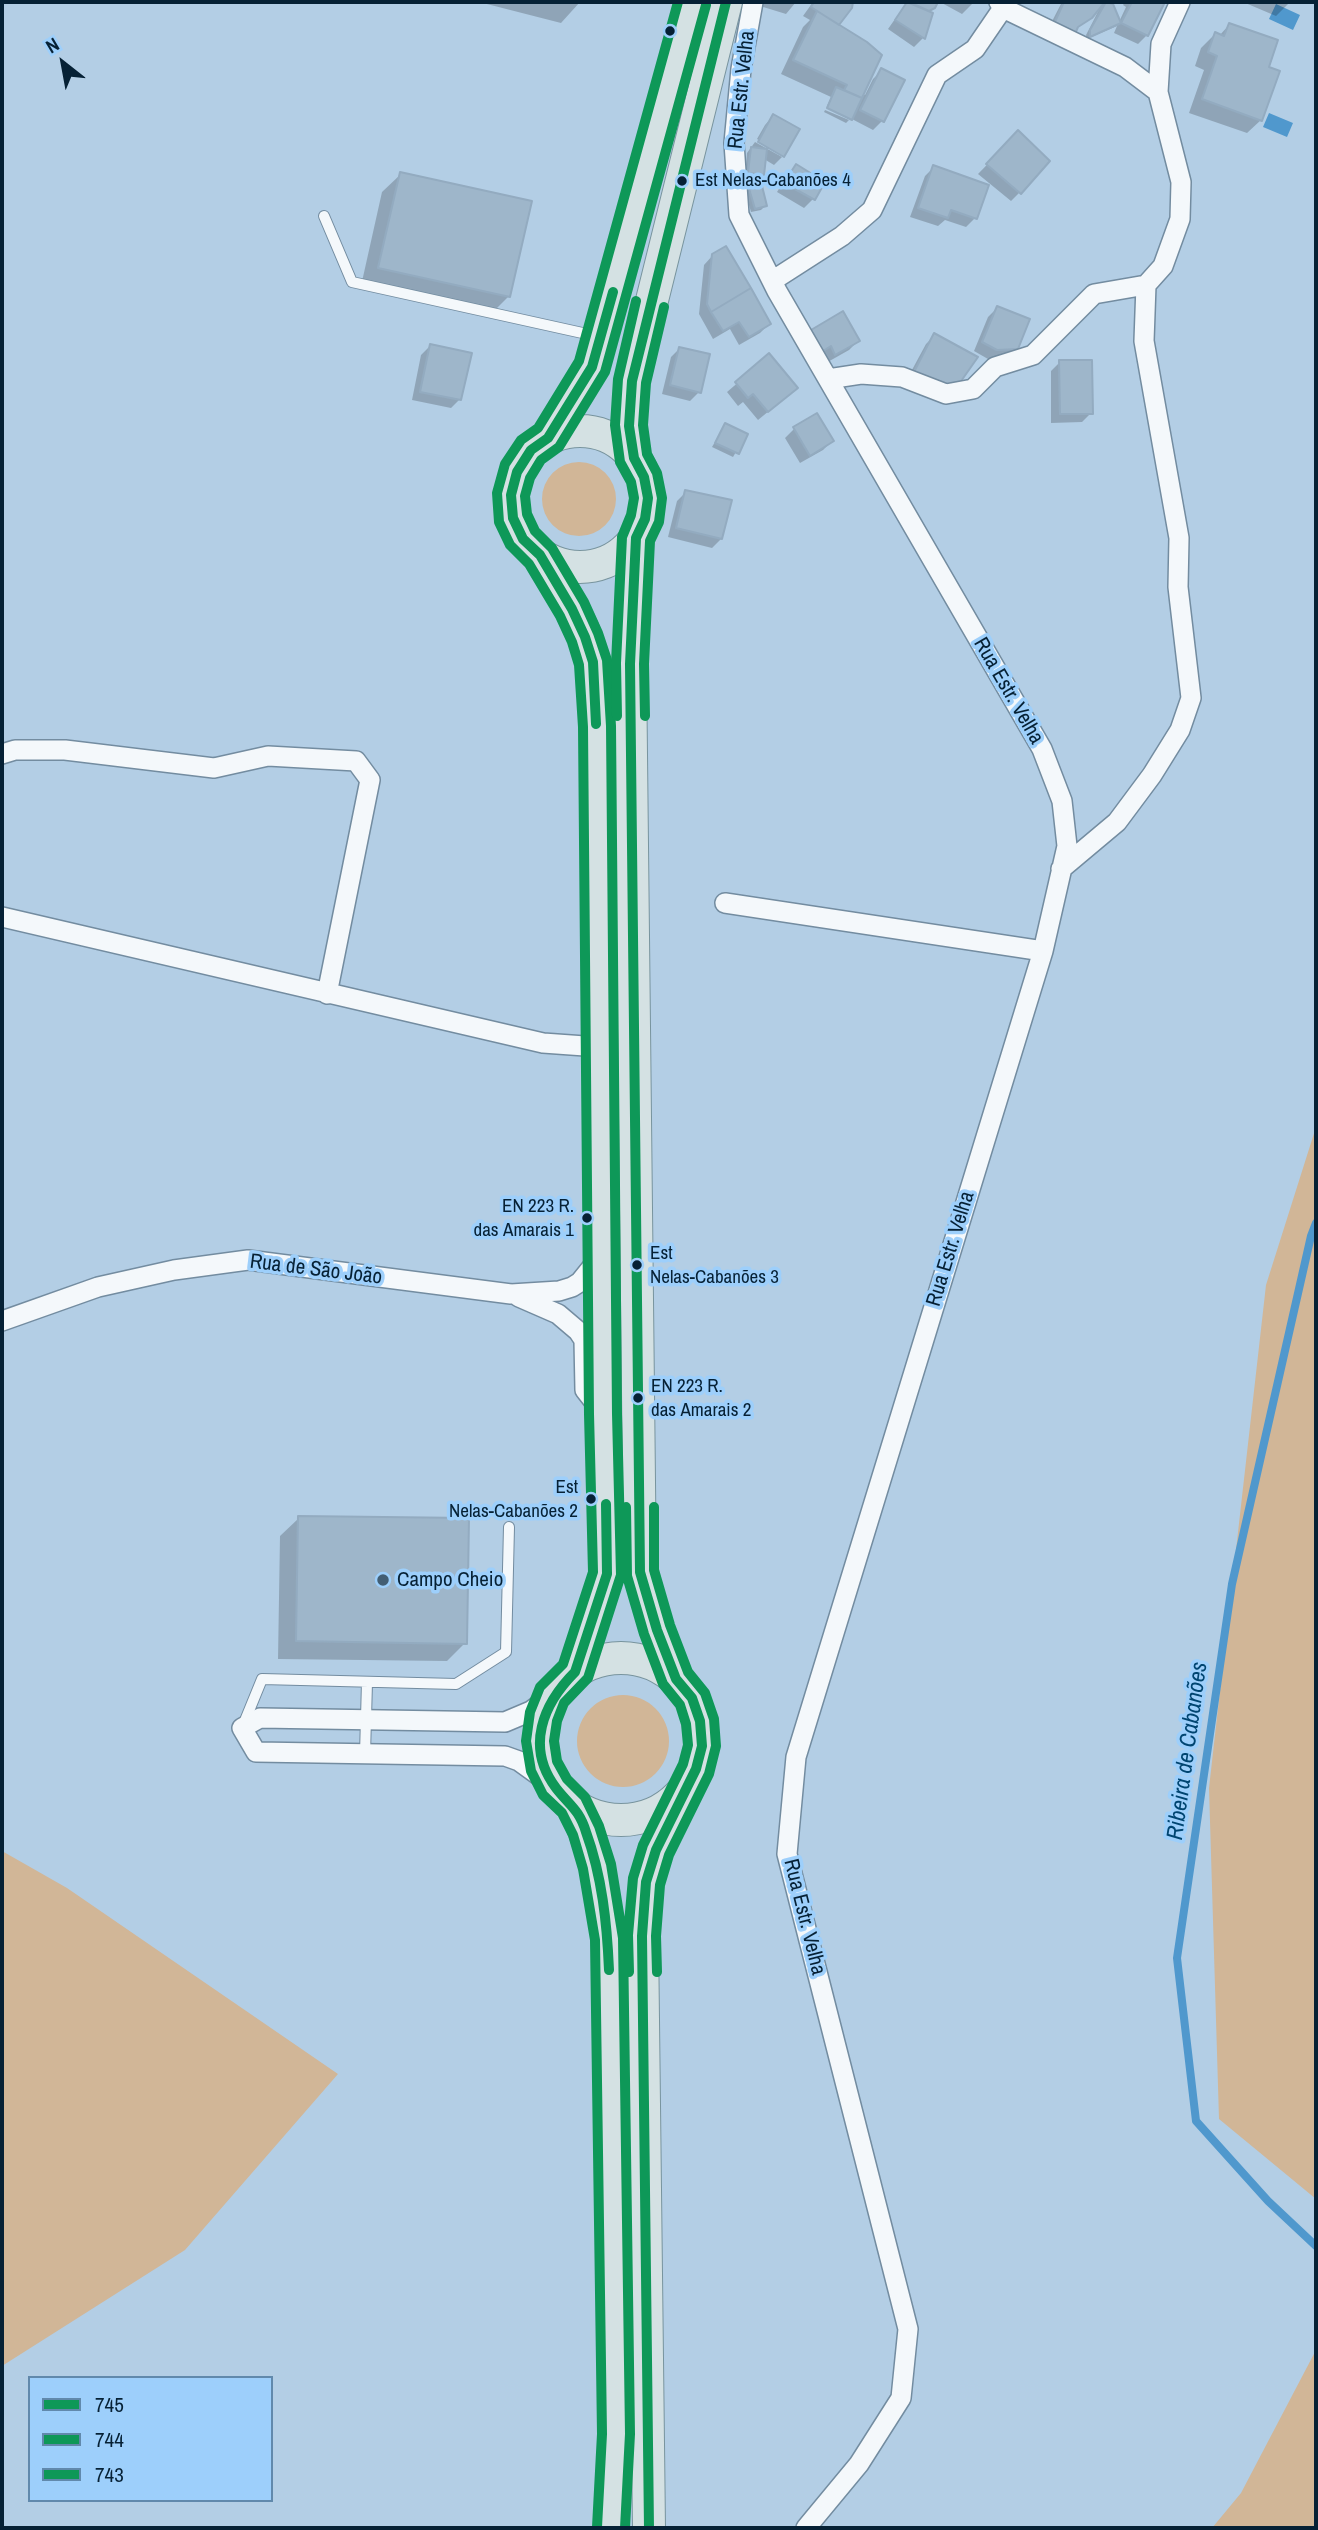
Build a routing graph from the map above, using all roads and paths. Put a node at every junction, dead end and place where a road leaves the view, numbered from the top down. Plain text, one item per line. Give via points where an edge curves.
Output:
1 (692, 2) edge
2 (726, 2) edge
3 (753, 2) edge
4 (1180, 2) edge
5 (1001, 5) edge
6 (1158, 92) junction
7 (324, 216) dead end
8 (772, 281) junction
9 (1146, 285) junction
10 (600, 337) junction
11 (828, 379) junction
12 (548, 438) junction
13 (634, 458) junction
14 (636, 538) junction
15 (540, 555) junction
16 (2, 754) edge
17 (1061, 869) junction
18 (725, 903) dead end
19 (2, 916) edge
20 (1043, 951) junction
21 (327, 994) junction
22 (600, 1047) junction
23 (601, 1255) junction
24 (511, 1294) junction
25 (2, 1321) edge
26 (603, 1413) junction
27 (509, 1527) dead end
28 (575, 1672) junction
29 (676, 1679) junction
30 (367, 1682) junction
31 (552, 1695) junction
32 (366, 1720) junction
33 (242, 1728) junction
34 (365, 1754) junction
35 (684, 1790) junction
36 (564, 1796) junction
37 (611, 2528) edge
38 (649, 2528) edge
39 (806, 2528) edge

1 - 10 main road
2 - 13 main road via 632,381 629,426
3 - 8 street, Rua Estr. Velha via 734,143 739,215
4 - 6 street via 1161,44
5 - 6 street via 1125,68
5 - 8 street via 975,49 937,75 872,210 842,236
6 - 9 street via 1181,182 1180,219 1163,266
7 - 10 lane via 352,282
8 - 11 street, Rua Estr. Velha
9 - 11 street via 1094,294 1033,355 995,367 973,389 946,394 902,377 861,374
9 - 17 street via 1144,341 1179,538 1178,587 1191,698 1180,730 1117,822
10 - 12 main road via 592,367
11 - 17 street, Rua Estr. Velha via 1042,749 1062,801 1067,846
12 - 13 main road via 566,432 604,435
12 - 15 main road via 531,450 517,472 511,495 513,518 523,539
13 - 14 main road via 648,498
14 - 15 main road via 621,554 581,568 559,565
14 - 29 main road via 630,664 640,1572
15 - 22 main road via 572,608 593,662
16 - 21 street via 65,750 214,768 268,756 356,761 370,780
17 - 20 street, Rua Estr. Velha
18 - 20 street
19 - 21 street
20 - 39 street, Rua Estr. Velha via 796,1757 787,1854 908,2329 901,2398 859,2464
21 - 22 street via 543,1044
22 - 23 main road
23 - 24 street via 572,1287
23 - 26 main road
24 - 25 street, Rua de São João via 248,1260 99,1287
24 - 26 street via 558,1314 578,1331 584,1340 585,1390
26 - 28 main road via 607,1574
27 - 30 lane via 506,1652 456,1684
28 - 29 main road via 600,1660 627,1658 653,1664
28 - 31 main road
29 - 35 main road via 692,1698 702,1746
30 - 32 lane
30 - 33 lane via 262,1679
31 - 32 street via 531,1711 505,1721
31 - 36 main road via 542,1717 540,1741 544,1765
32 - 33 street via 260,1718
32 - 34 lane
33 - 34 street via 256,1752
34 - 36 street via 505,1756 519,1761
35 - 36 main road via 666,1807 619,1821 595,1816
35 - 38 main road via 646,1882 642,1936
36 - 37 main road via 586,1830 609,1939 616,2434

